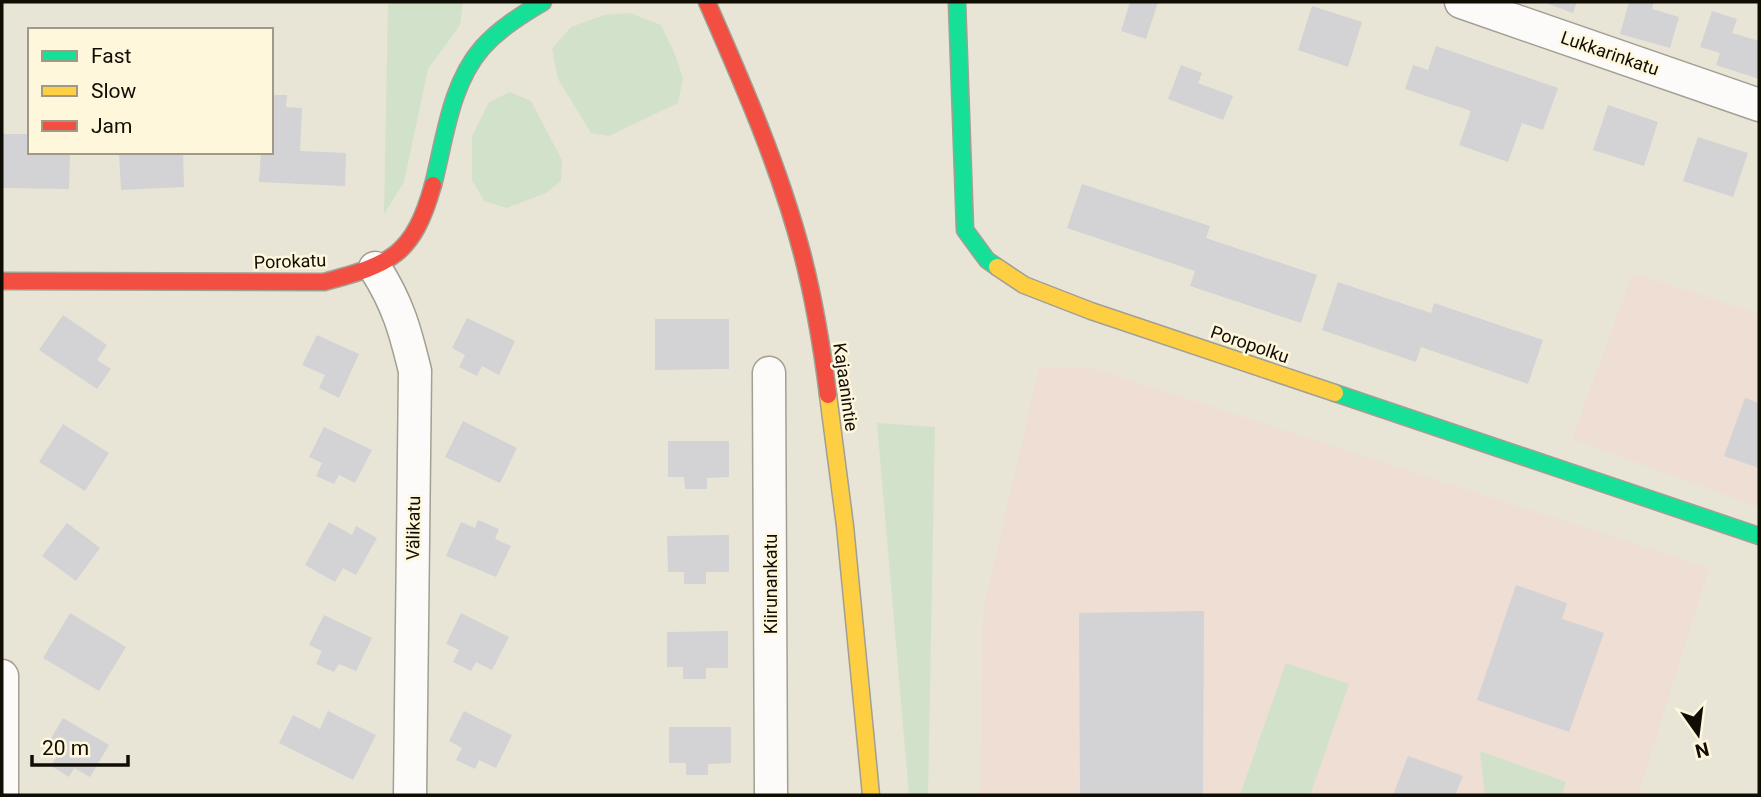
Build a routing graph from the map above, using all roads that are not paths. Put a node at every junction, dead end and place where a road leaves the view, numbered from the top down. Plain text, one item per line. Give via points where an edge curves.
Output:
1 (543, 2) edge
2 (707, 2) edge
3 (957, 2) edge
4 (1461, 2) edge
5 (1759, 104) edge
6 (375, 268) junction
7 (2, 281) edge
8 (769, 373) dead end
9 (1759, 536) edge
10 (2, 676) edge
11 (2, 795) edge
12 (410, 795) edge
13 (771, 795) edge
14 (870, 795) edge

1 - 6 street, Porokatu via 504,26 469,67 453,103 426,210 397,253
2 - 14 street, Kajaanintie via 762,130 811,290 846,527
3 - 9 street, Poropolku via 965,230 987,260 1024,285
4 - 5 street, Lukkarinkatu
6 - 7 street, Porokatu via 324,282
6 - 12 street, Välikatu via 392,295 415,371
8 - 13 street, Kiirunankatu
10 - 11 street

